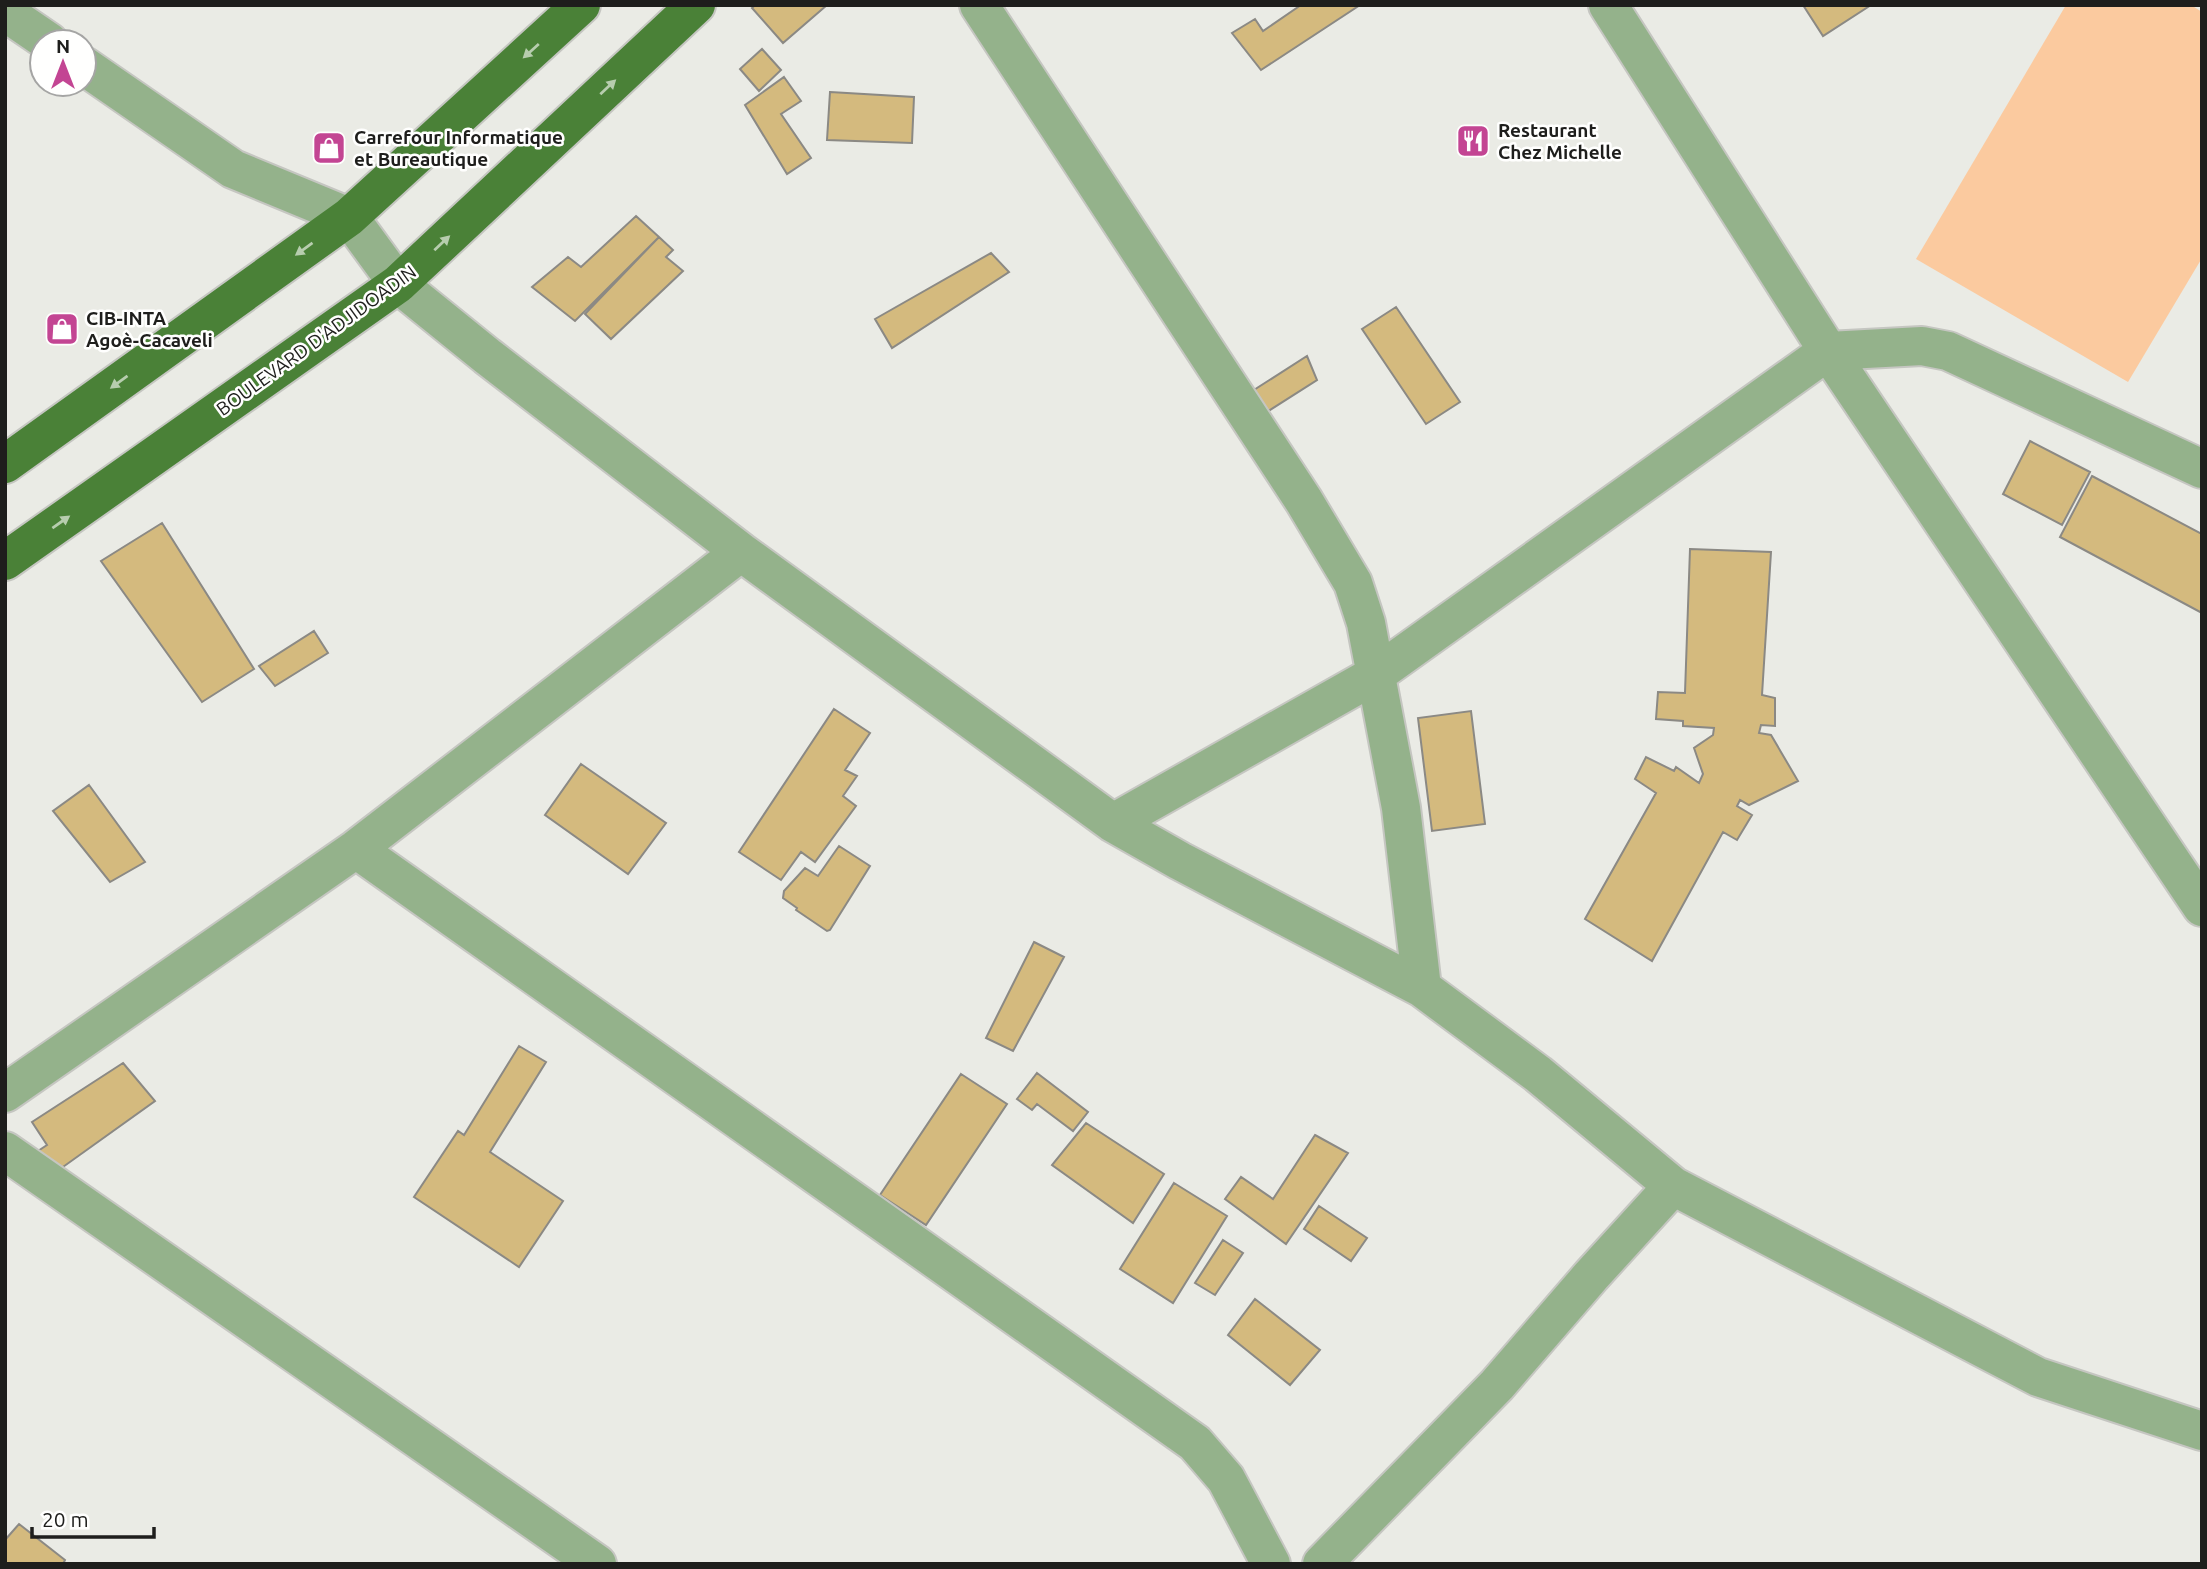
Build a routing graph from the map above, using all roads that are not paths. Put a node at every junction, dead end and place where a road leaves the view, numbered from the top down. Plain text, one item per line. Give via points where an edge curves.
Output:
1 (581, 5) edge
2 (696, 5) edge
3 (979, 5) edge
4 (1608, 5) edge
5 (5, 12) edge
6 (28, 28) edge
7 (98, 76) edge
8 (349, 217) junction
9 (398, 284) junction
10 (1828, 351) junction
11 (5, 464) edge
12 (2202, 469) edge
13 (741, 552) junction
14 (5, 561) edge
15 (1375, 675) junction
16 (1113, 823) junction
17 (356, 849) junction
18 (2202, 907) edge
19 (1422, 988) junction
20 (5, 1093) edge
21 (5, 1151) edge
22 (1673, 1186) junction
23 (2202, 1431) edge
24 (597, 1564) edge
25 (1272, 1564) edge
26 (1322, 1564) edge

1 -> 8 main road
9 -> 2 main road, BOULEVARD D'ADJIDOADIN
3 - 15 street via 1304,500 1353,583
4 - 10 street
5 - 6 street
7 - 8 street via 233,169
8 - 9 street
8 -> 11 main road
9 - 13 street
14 -> 9 main road, BOULEVARD D'ADJIDOADIN
10 - 12 street via 1922,345 1948,351
10 - 15 street
10 - 18 street
13 - 16 street
13 - 17 street
15 - 16 street
15 - 19 street via 1401,808
16 - 19 street
17 - 20 street
17 - 25 street via 1195,1443 1226,1479
19 - 22 street via 1548,1082
21 - 24 street
22 - 23 street via 2038,1377
22 - 26 street via 1497,1385

